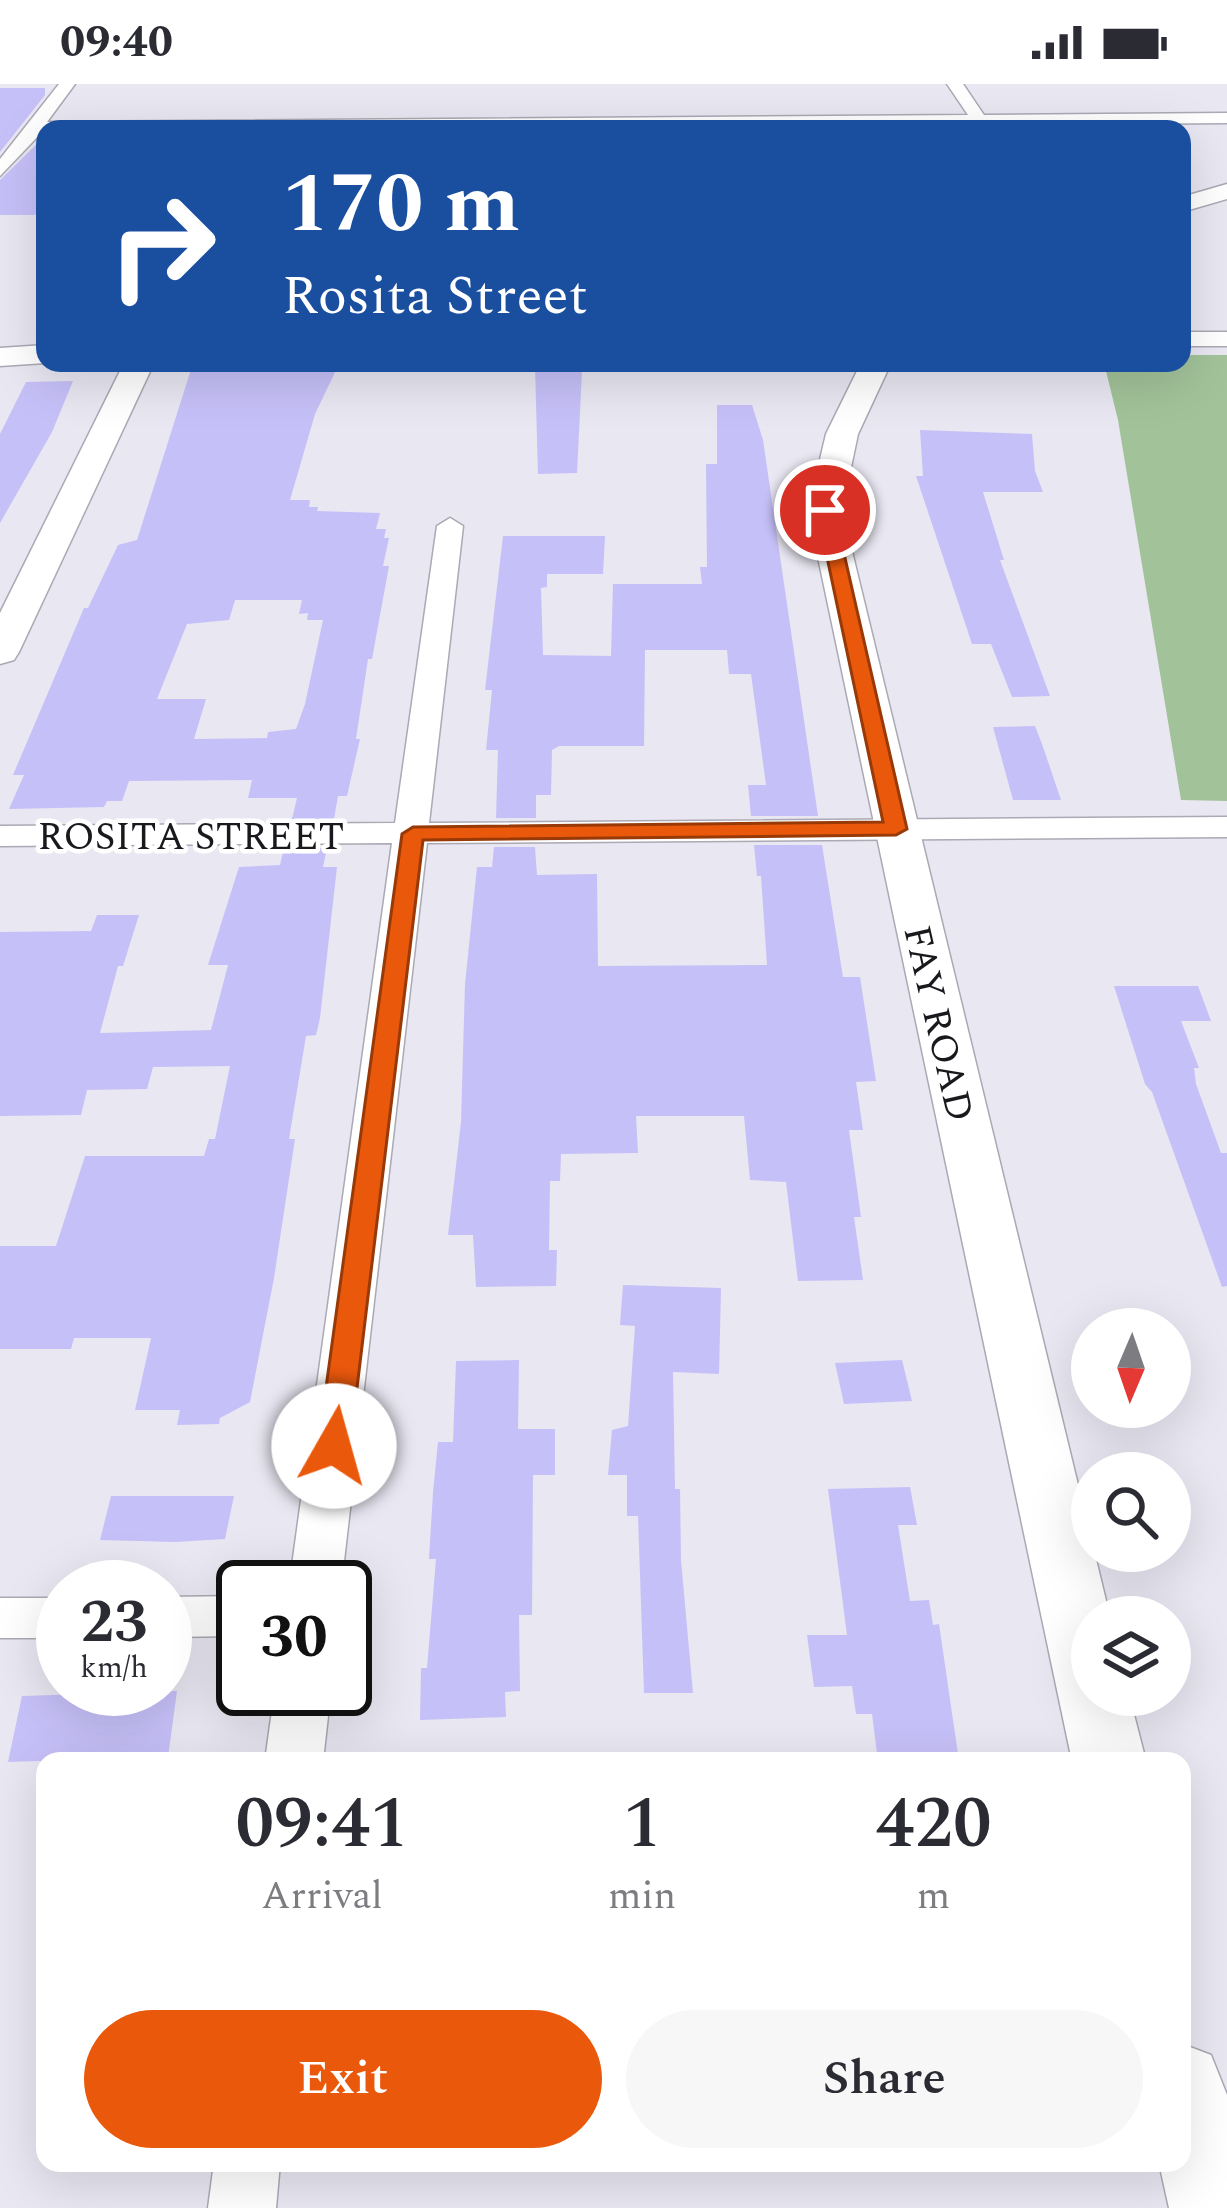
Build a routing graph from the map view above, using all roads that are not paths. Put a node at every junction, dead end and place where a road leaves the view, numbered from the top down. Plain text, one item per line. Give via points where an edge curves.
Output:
1 (67, 84) edge
2 (955, 84) edge
3 (1212, 96) dead end
4 (1227, 108) edge
5 (1227, 118) edge
6 (39, 120) edge
7 (980, 120) edge
8 (1134, 120) edge
9 (36, 124) edge
10 (34, 127) joint
11 (0, 171) edge
12 (1227, 191) edge
13 (1191, 202) edge
14 (1191, 339) edge
15 (1227, 339) edge
16 (36, 355) edge
17 (0, 357) edge
18 (134, 372) edge
19 (871, 372) edge
20 (450, 526) dead end
21 (5, 631) edge
22 (1227, 827) edge
23 (896, 829) junction
24 (413, 834) junction
25 (0, 836) edge
26 (319, 1560) edge
27 (1071, 1596) edge
28 (0, 1618) edge
29 (36, 1618) edge
30 (300, 1716) edge
31 (1098, 1716) edge
32 (295, 1752) edge
33 (1106, 1752) edge
34 (1191, 2119) edge
35 (247, 2172) edge
36 (242, 2208) edge
37 (1213, 2208) edge

1 - 6 street
2 - 7 street
3 - 4 street
5 - 8 street
9 - 10 street
10 - 11 street
12 - 13 street
14 - 15 street
16 - 17 street
18 - 21 street
19 - 23 street, FAY ROAD via 832,454 825,510
20 - 24 street
22 - 23 street, ROSITA STREET
23 - 24 street, ROSITA STREET
23 - 27 street, FAY ROAD
24 - 25 street, ROSITA STREET
24 - 26 street
28 - 29 street
30 - 32 street
31 - 33 street, FAY ROAD
34 - 37 street
35 - 36 street

